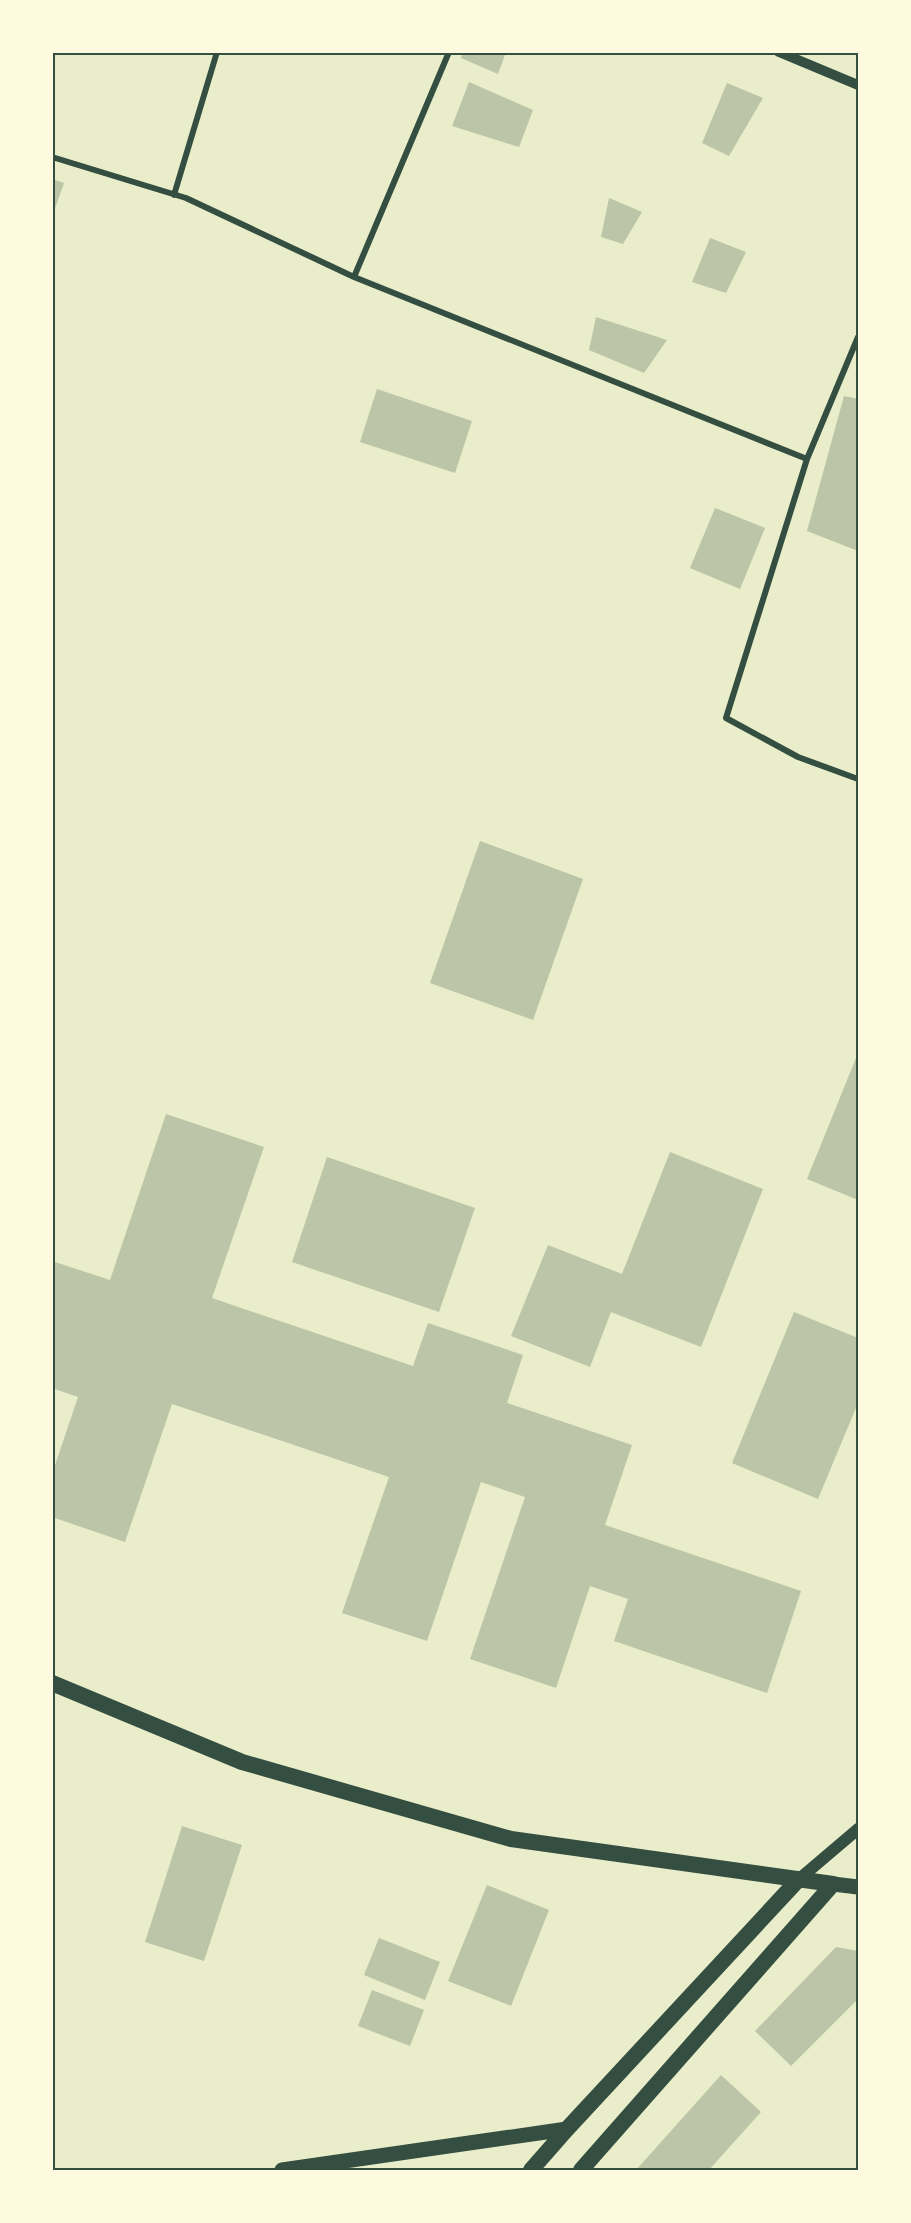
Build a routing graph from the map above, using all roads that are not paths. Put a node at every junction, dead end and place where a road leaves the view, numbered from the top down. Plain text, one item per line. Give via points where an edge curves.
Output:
1 (217, 52) edge
2 (449, 52) edge
3 (779, 52) edge
4 (856, 82) edge
5 (52, 157) edge
6 (174, 195) junction
7 (354, 277) junction
8 (858, 337) edge
9 (807, 459) junction
10 (858, 779) edge
11 (52, 1683) edge
12 (858, 1829) edge
13 (798, 1880) junction
14 (833, 1884) junction
15 (858, 1887) edge
16 (567, 2129) junction
17 (282, 2170) edge
18 (531, 2170) edge
19 (581, 2170) edge

1 - 6 street
2 - 7 street
3 - 4 street
5 - 6 street
6 - 7 street
7 - 9 street
8 - 9 street
9 - 10 street via 726,718 798,757
11 - 13 highway via 242,1762 511,1839
12 - 13 main road
13 - 14 highway
13 - 16 highway
14 - 15 main road
14 - 19 highway
16 - 17 main road
16 - 18 highway

